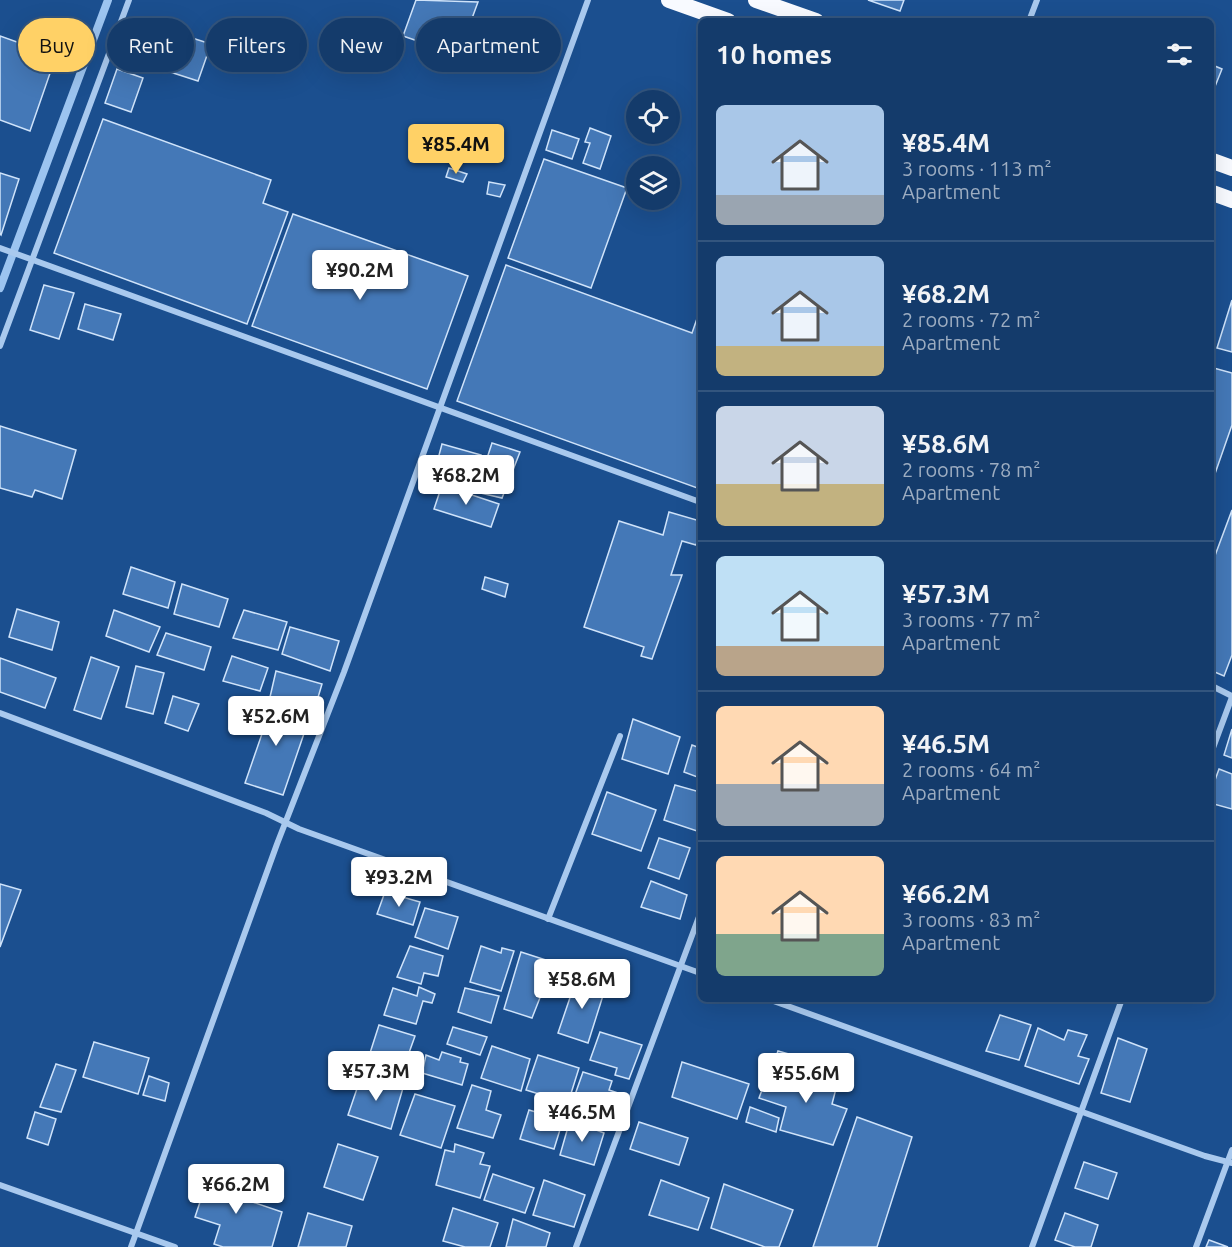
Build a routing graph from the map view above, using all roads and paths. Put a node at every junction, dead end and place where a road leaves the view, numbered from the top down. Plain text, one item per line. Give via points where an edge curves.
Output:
1 (129, 0) edge
2 (588, 0) edge
3 (669, 0) edge
4 (756, 0) edge
5 (1037, 0) edge
6 (720, 18) edge
7 (807, 18) edge
8 (1030, 18) edge
9 (1214, 161) edge
10 (1232, 168) edge
11 (1214, 193) edge
12 (1232, 200) edge
13 (1, 249) edge
14 (32, 260) junction
15 (0, 346) edge
16 (439, 408) junction
17 (698, 501) edge
18 (1214, 687) edge
19 (1232, 697) edge
20 (0, 713) edge
21 (620, 736) dead end
22 (1214, 745) edge
23 (285, 823) junction
24 (548, 919) junction
25 (698, 919) edge
26 (681, 966) junction
27 (698, 973) edge
28 (776, 1002) edge
29 (1121, 1002) edge
30 (1082, 1111) junction
31 (1232, 1150) edge
32 (1230, 1163) edge
33 (0, 1185) edge
34 (136, 1234) junction
35 (131, 1247) edge
36 (175, 1247) edge
37 (576, 1247) edge
38 (1032, 1247) edge
39 (1197, 1247) edge

1 - 14 street
2 - 16 street
3 - 6 highway
4 - 7 highway
5 - 8 street
9 - 10 highway
11 - 12 highway
13 - 14 street
14 - 15 street
14 - 16 street
16 - 17 street
16 - 23 street
18 - 19 street
19 - 22 street
20 - 23 street
21 - 24 street
23 - 24 street
23 - 34 street
24 - 26 street
25 - 26 street
26 - 27 street
26 - 37 street
28 - 30 street
29 - 30 street
30 - 32 street
30 - 38 street
31 - 32 street
32 - 39 street
33 - 34 street
34 - 35 street
34 - 36 street

